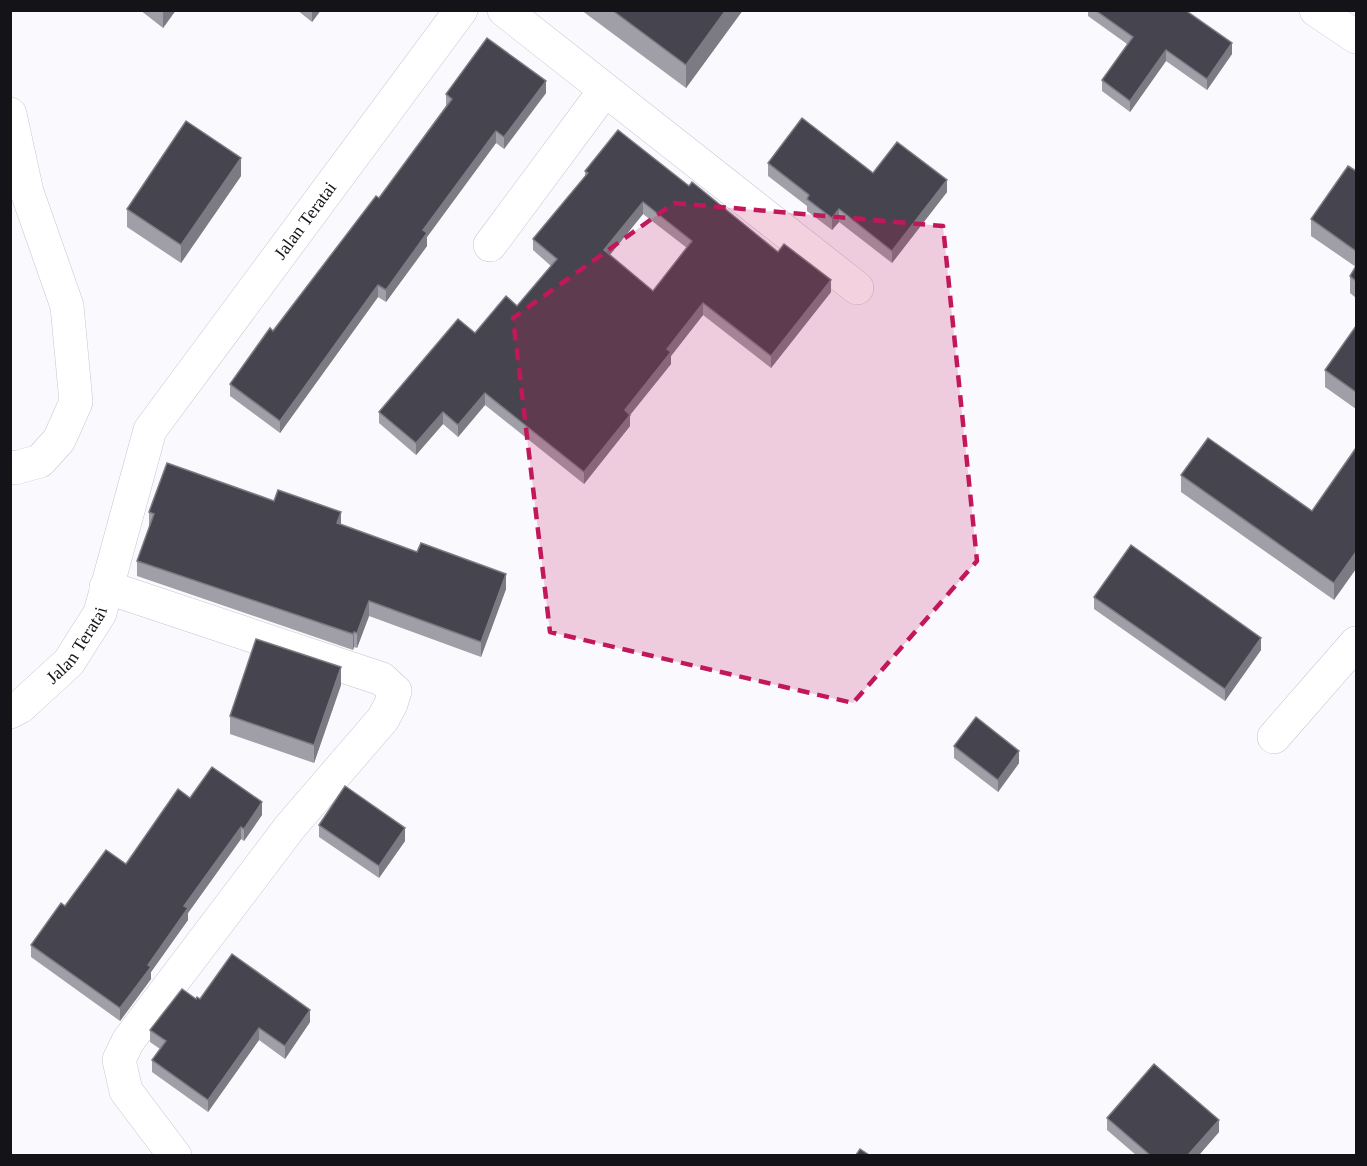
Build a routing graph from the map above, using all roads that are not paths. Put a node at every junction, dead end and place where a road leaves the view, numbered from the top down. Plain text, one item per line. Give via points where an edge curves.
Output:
1 (461, 10) edge
2 (504, 10) edge
3 (1316, 10) edge
4 (1356, 37) edge
5 (605, 90) junction
6 (10, 114) edge
7 (490, 244) dead end
8 (857, 288) dead end
9 (10, 467) edge
10 (106, 587) junction
11 (1356, 643) edge
12 (10, 712) edge
13 (1274, 737) dead end
14 (176, 1155) edge

1 - 10 street, Jalan Teratai via 150,430
2 - 5 street
3 - 4 street
5 - 7 street
5 - 8 street
6 - 9 street via 27,192 66,306 76,402 59,440 40,461
10 - 12 street, Jalan Teratai via 100,613 69,662
10 - 14 street via 382,679 394,692 382,719 290,826 128,1041 119,1060 126,1091
11 - 13 street

